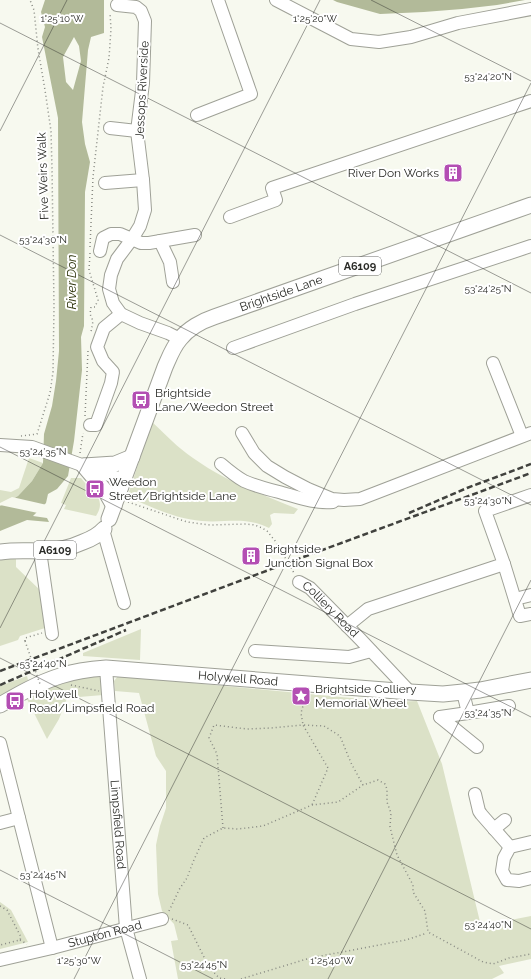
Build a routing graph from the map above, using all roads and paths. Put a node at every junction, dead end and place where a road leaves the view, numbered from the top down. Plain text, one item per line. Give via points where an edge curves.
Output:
1 (30, 0) edge
2 (218, 0) edge
3 (276, 0) edge
4 (114, 6) joint
5 (531, 9) edge
6 (531, 101) edge
7 (196, 115) dead end
8 (110, 128) dead end
9 (137, 131) junction
10 (143, 180) junction
11 (105, 183) dead end
12 (531, 205) edge
13 (230, 217) dead end
14 (195, 235) dead end
15 (132, 239) junction
16 (160, 241) junction
17 (531, 246) edge
18 (100, 251) dead end
19 (173, 282) dead end
20 (121, 314) junction
21 (90, 334) dead end
22 (180, 339) junction
23 (233, 348) dead end
24 (88, 349) dead end
25 (493, 363) dead end
26 (86, 425) junction
27 (242, 433) dead end
28 (527, 435) edge
29 (17, 436) dead end
30 (0, 445) edge
31 (132, 457) junction
32 (80, 462) junction
33 (221, 464) dead end
34 (123, 480) junction
35 (531, 495) edge
36 (344, 500) junction
37 (109, 516) junction
38 (40, 551) junction
39 (0, 552) edge
40 (504, 564) junction
41 (300, 582) joint
42 (531, 595) edge
43 (515, 599) junction
44 (124, 603) dead end
45 (531, 614) edge
46 (347, 626) junction
47 (50, 633) joint
48 (255, 650) dead end
49 (371, 651) junction
50 (106, 668) junction
51 (531, 680) edge
52 (40, 684) junction
53 (69, 684) dead end
54 (309, 684) junction
55 (410, 692) junction
56 (463, 692) junction
57 (108, 696) junction
58 (0, 705) edge
59 (509, 706) dead end
60 (468, 713) junction
61 (302, 725) junction
62 (0, 743) edge
63 (477, 746) dead end
64 (363, 785) junction
65 (475, 794) dead end
66 (312, 805) junction
67 (19, 818) junction
68 (505, 820) dead end
69 (0, 823) edge
70 (491, 825) junction
71 (224, 828) junction
72 (531, 842) edge
73 (510, 847) junction
74 (531, 878) edge
75 (0, 906) edge
76 (162, 919) junction
77 (126, 928) junction
78 (428, 932) junction
79 (0, 945) edge
80 (52, 948) junction
81 (531, 954) edge
82 (0, 960) edge
83 (140, 979) edge
84 (226, 979) edge
85 (241, 979) edge

1 - 29 path, Five Weirs Walk via 34,10 51,131 53,372 50,393 37,434 32,438 25,435
2 - 7 street via 251,94
3 - 5 street via 351,39 379,42
4 - 9 street, Jessops Riverside via 136,7 141,11 145,21
4 - 21 path via 93,177 88,270 98,300 95,307 91,307 93,321
6 - 13 street via 272,188 276,200
8 - 9 street
9 - 10 street, Jessops Riverside
10 - 11 street
10 - 15 street, Jessops Riverside via 145,210
12 - 22 main road, Brightside Lane / A6109 via 208,319
14 - 16 street
15 - 16 street via 141,243
15 - 18 street via 120,234 111,234 103,238
15 - 20 street, Jessops Riverside via 118,259 111,275 109,289 113,303
16 - 19 street via 170,262
17 - 23 street via 355,304
20 - 22 street
20 - 26 street via 104,328 97,346 103,361 113,372 96,425
22 - 31 main road, Brightside Lane / A6109 via 165,367
24 - 26 path
25 - 28 street
26 - 32 path
27 - 36 street via 254,453 285,478 332,499
28 - 36 street via 360,499
30 - 32 street via 32,447
31 - 32 main road via 115,464
31 - 34 main road, Brightside Lane / A6109
32 - 34 street
32 - 37 main road via 106,492
33 - 36 street via 232,474 254,485 319,502
34 - 37 main road, A6109
35 - 40 street via 485,512
37 - 38 main road, A6109 via 95,537 76,545
37 - 41 path, Colliery Road via 210,525 246,524 262,528 276,542
37 - 44 street
38 - 39 main road, A6109
38 - 47 street
40 - 43 street
40 - 46 street via 368,609
41 - 46 street, Colliery Road via 310,588
42 - 43 street
43 - 45 street via 520,616
46 - 49 street, Colliery Road
47 - 52 path, bridge via 25,638
48 - 49 street via 349,657
49 - 55 street, Colliery Road
50 - 52 main road, Holywell Road via 60,676
50 - 54 main road, Holywell Road
50 - 57 street, Limpsfield Road
51 - 56 main road, Holywell Road
52 - 58 main road, Holywell Road
53 - 57 path
54 - 55 main road, Holywell Road
54 - 61 path via 301,713
55 - 56 main road, Holywell Road
56 - 60 street
57 - 77 street, Limpsfield Road
59 - 60 street
60 - 63 street via 440,717
61 - 64 path via 324,726 340,736
61 - 66 path via 328,768
61 - 71 path via 247,729 214,725 209,738 217,754
62 - 67 street
64 - 66 path via 338,802
64 - 78 path via 378,780 385,784 391,813 390,827 397,855 413,885 413,892 425,911
65 - 70 street via 479,811
66 - 71 path via 263,826
67 - 69 street
67 - 80 street
68 - 70 street
70 - 73 street
71 - 76 path via 204,838 187,878 170,910
72 - 73 street
73 - 74 street via 504,858 502,871 507,880
75 - 79 path via 7,910 21,937 20,940
76 - 77 street, Stupton Road
76 - 84 path via 188,924 209,967 219,978
77 - 80 street, Stupton Road
77 - 83 street, Limpsfield Road
78 - 81 path via 483,962 493,964
78 - 85 path via 406,940 310,958
80 - 82 street, Stupton Road

